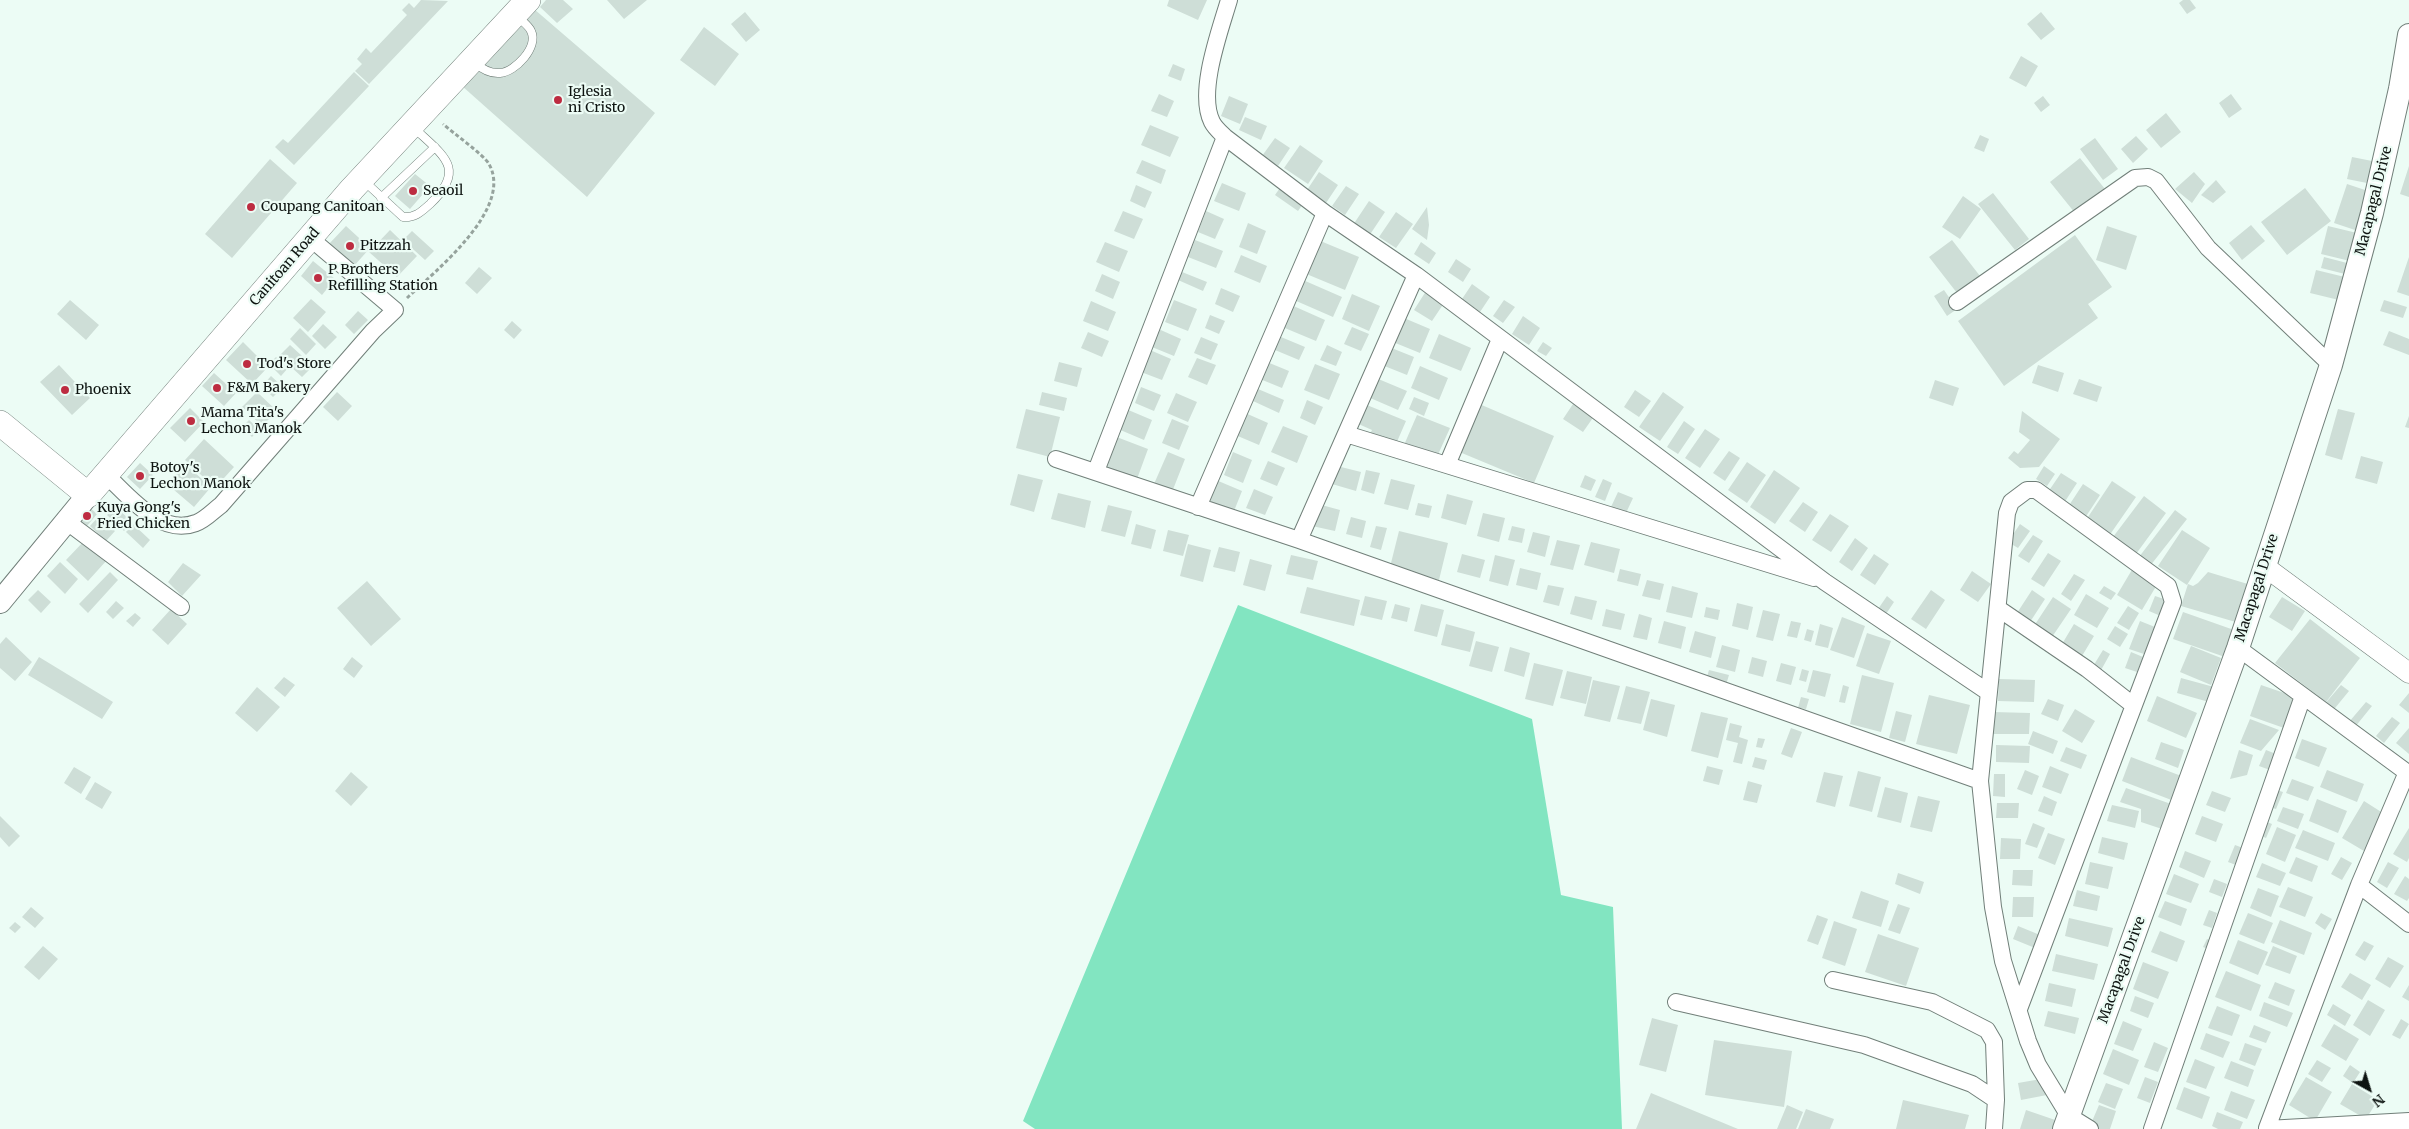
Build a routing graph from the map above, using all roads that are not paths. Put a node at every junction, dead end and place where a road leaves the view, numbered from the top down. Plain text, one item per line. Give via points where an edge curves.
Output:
1 (1228, 0) edge
2 (522, 7) edge
3 (2409, 35) edge
4 (471, 61) junction
5 (2405, 91) edge
6 (418, 117) junction
7 (1225, 137) junction
8 (434, 147) junction
9 (361, 179) junction
10 (381, 198) junction
11 (1324, 213) junction
12 (310, 238) junction
13 (1416, 276) junction
14 (1957, 302) dead end
15 (1500, 339) junction
16 (2331, 365) junction
17 (0, 424) edge
18 (1346, 434) junction
19 (1056, 458) dead end
20 (1447, 465) junction
21 (1096, 471) junction
22 (105, 474) junction
23 (88, 495) junction
24 (1198, 507) junction
25 (66, 521) junction
26 (1299, 540) junction
27 (2264, 566) junction
28 (1826, 582) junction
29 (0, 602) edge
30 (181, 608) dead end
31 (1998, 609) junction
32 (2238, 648) junction
33 (2409, 673) edge
34 (1988, 692) junction
35 (2303, 696) junction
36 (2133, 705) junction
37 (2408, 773) edge
38 (1980, 781) junction
39 (2359, 884) junction
40 (2409, 924) edge
41 (1833, 980) dead end
42 (1676, 1002) dead end
43 (2019, 1009) junction
44 (1996, 1100) junction
45 (2409, 1121) edge
46 (2066, 1123) edge
47 (1994, 1129) edge
48 (2090, 1129) edge
49 (2152, 1129) edge
50 (2267, 1129) edge

1 - 7 street via 1214,50 1208,88 1212,122
2 - 4 main road, Canitoan Road
2 - 4 lane via 532,37 530,49 521,61 508,72 499,74 484,70
3 - 5 main road, Macapagal Drive
4 - 6 main road, Canitoan Road
5 - 16 main road, Macapagal Drive
6 - 8 lane
6 - 9 main road, Canitoan Road
7 - 11 street
7 - 21 street
8 - 10 lane
8 - 10 lane via 446,162 450,174 447,186 420,214 403,217
9 - 10 lane
9 - 12 main road, Canitoan Road
11 - 13 street
11 - 24 street
12 - 22 main road, Canitoan Road
12 - 22 street via 395,310 221,505 196,524 162,523
13 - 15 street
13 - 18 street
14 - 16 street via 2135,178 2148,177 2156,181 2208,248
15 - 20 street
15 - 28 street
16 - 27 main road, Macapagal Drive
17 - 23 main road
18 - 20 street
18 - 26 street
19 - 21 street
20 - 28 street
21 - 24 street
22 - 23 main road, Canitoan Road
23 - 25 main road
24 - 26 street
25 - 29 main road
25 - 30 street
26 - 38 street
27 - 32 main road, Macapagal Drive
27 - 33 street
28 - 34 street
31 - 34 street
31 - 36 street via 2087,669
31 - 36 street via 2007,513 2011,502 2019,495 2027,490 2036,490 2168,586 2172,594 2172,608
32 - 35 street
32 - 46 main road, Macapagal Drive
34 - 38 street
35 - 37 street
35 - 49 street
36 - 43 street
37 - 39 street
38 - 43 street via 1993,907 2004,961
39 - 40 street
39 - 50 street
41 - 44 street via 1932,1002 1987,1030 1994,1042
42 - 44 street via 1864,1045 1972,1084
43 - 46 street via 2031,1049
44 - 47 street
45 - 50 street
46 - 48 street

